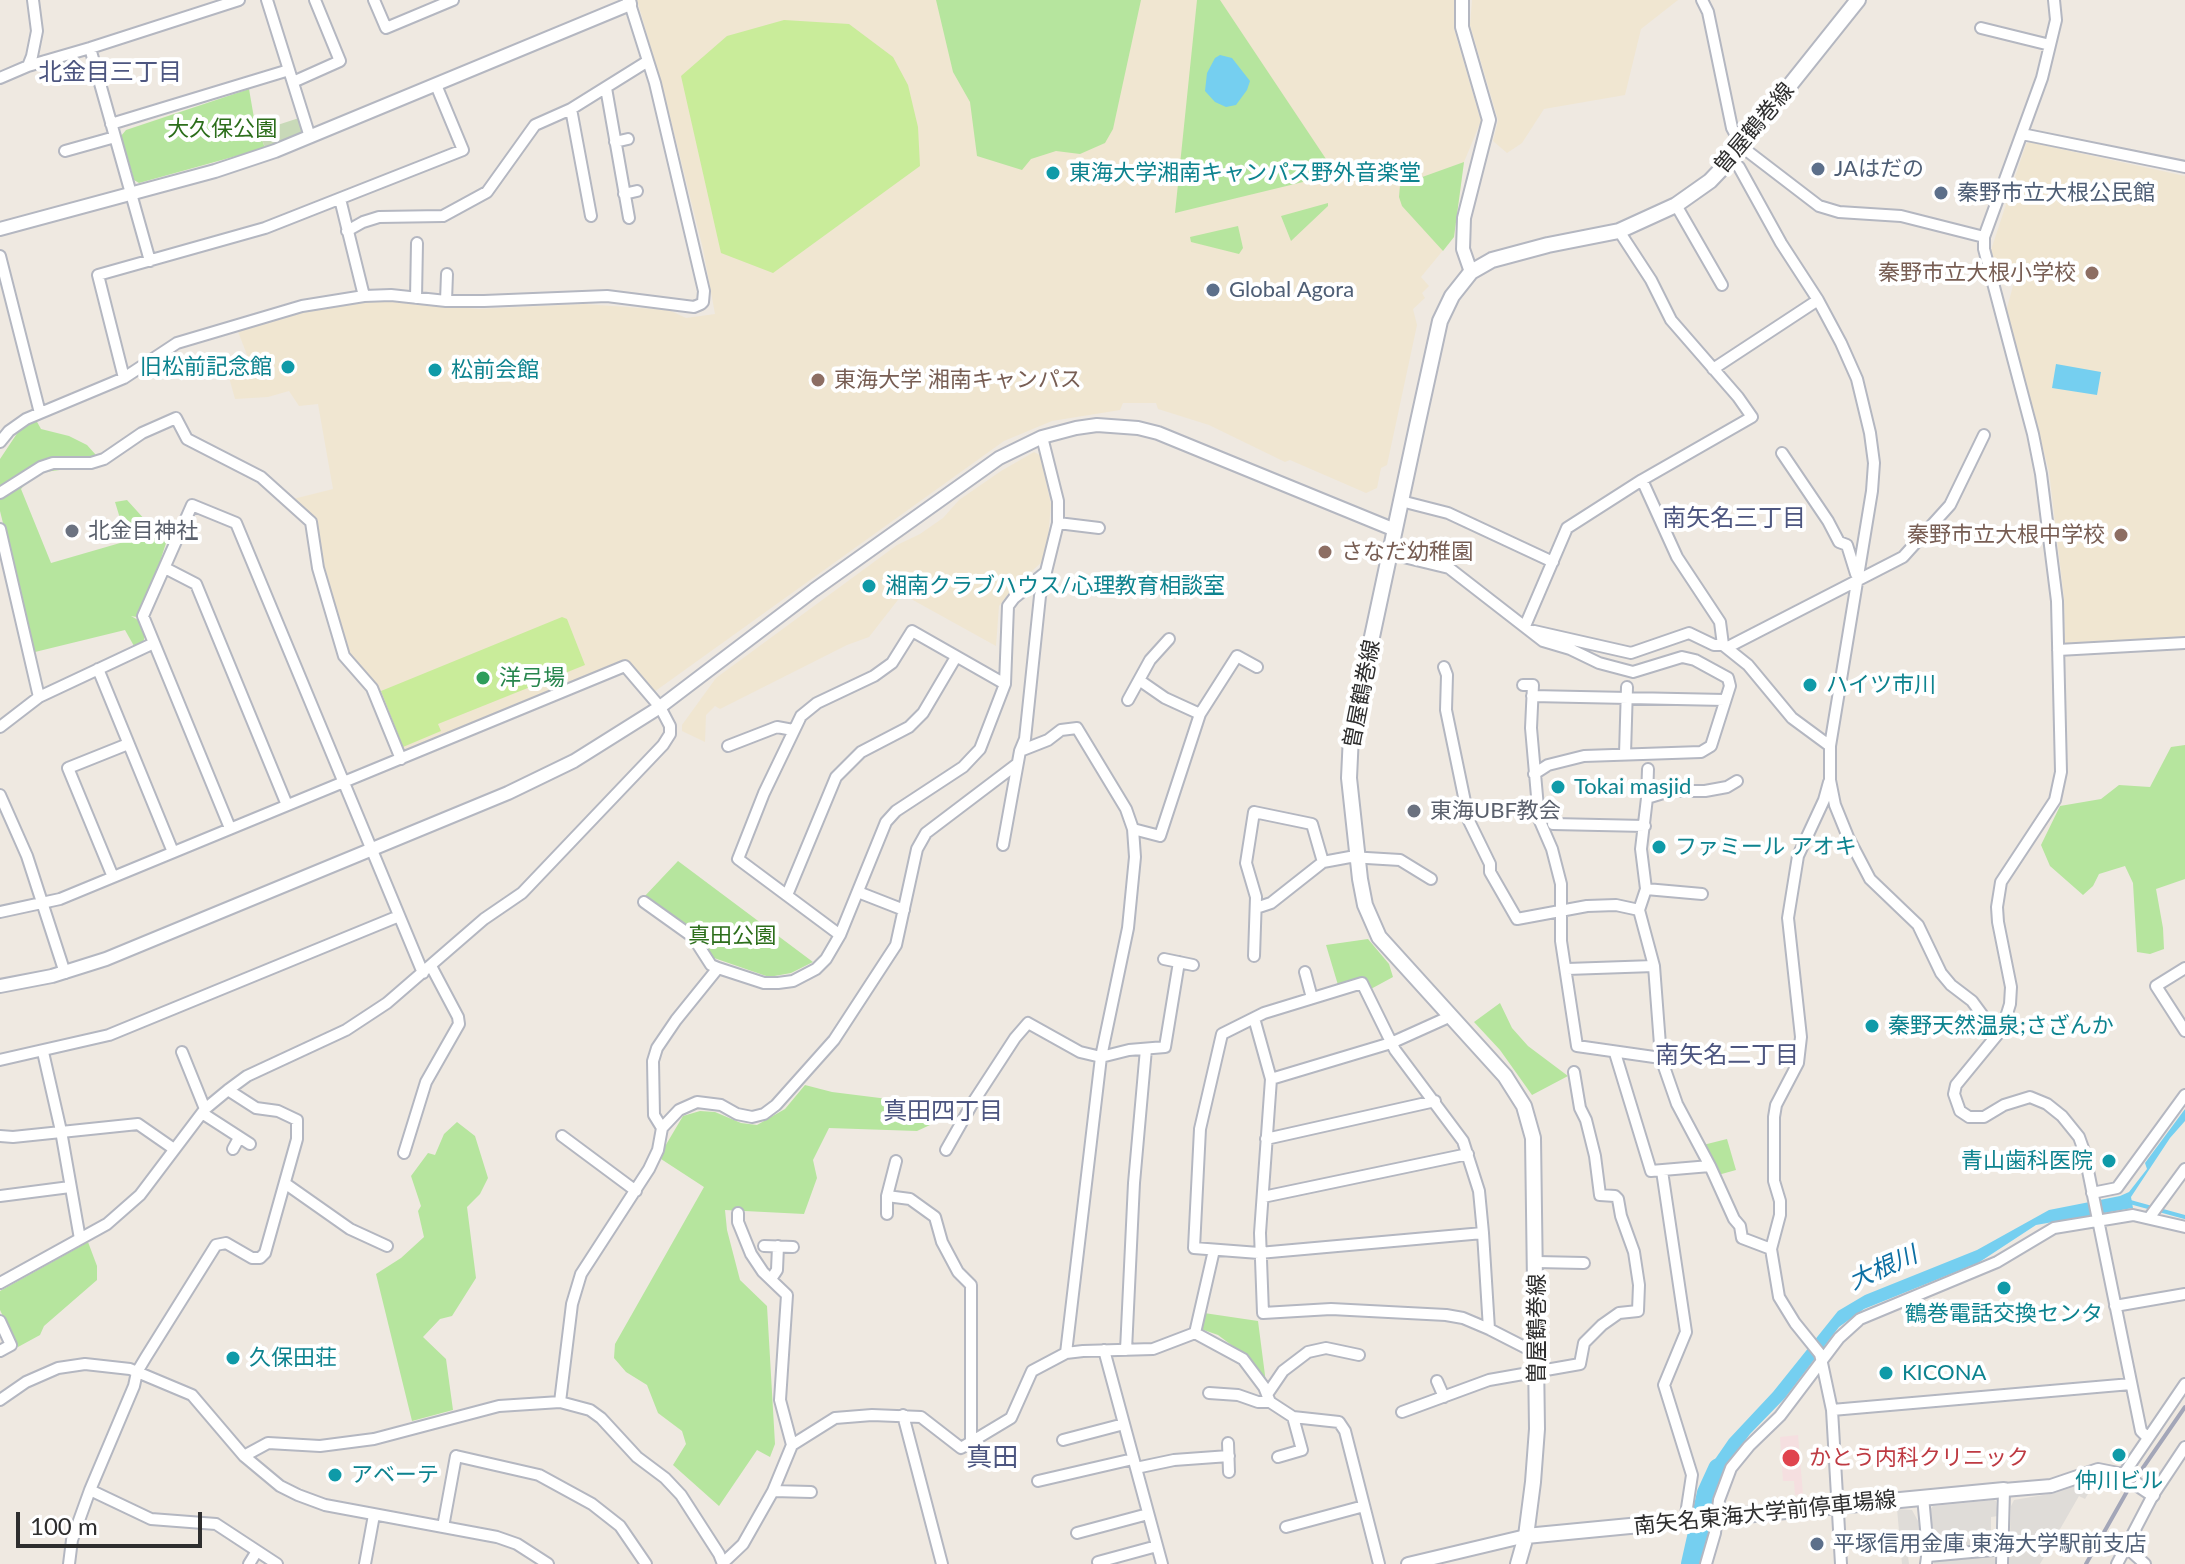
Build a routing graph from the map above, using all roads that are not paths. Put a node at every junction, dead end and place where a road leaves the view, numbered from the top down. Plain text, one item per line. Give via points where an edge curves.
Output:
1 (33, 0) edge
2 (239, 0) edge
3 (267, 0) edge
4 (315, 0) edge
5 (374, 0) edge
6 (453, 0) edge
7 (1462, 0) edge
8 (1702, 0) edge
9 (1858, 0) edge
10 (2054, 0) edge
11 (629, 2) edge
12 (2007, 19) dead end
13 (1981, 28) dead end
14 (2003, 33) junction
15 (2050, 45) junction
16 (90, 48) junction
17 (648, 61) junction
18 (28, 66) junction
19 (289, 70) junction
20 (0, 78) edge
21 (293, 82) junction
22 (436, 85) junction
23 (606, 88) junction
24 (571, 109) junction
25 (111, 124) junction
26 (2022, 134) junction
27 (115, 137) junction
28 (310, 137) junction
29 (628, 139) dead end
30 (615, 142) junction
31 (1742, 147) junction
32 (65, 151) dead end
33 (1731, 159) junction
34 (2185, 167) edge
35 (637, 191) dead end
36 (131, 193) junction
37 (624, 194) junction
38 (340, 199) junction
39 (1676, 205) junction
40 (591, 216) dead end
41 (629, 218) dead end
42 (0, 229) edge
43 (347, 231) junction
44 (1619, 231) junction
45 (1984, 237) junction
46 (417, 243) dead end
47 (0, 256) edge
48 (150, 261) junction
49 (1471, 272) junction
50 (447, 274) dead end
51 (1722, 285) dead end
52 (364, 296) junction
53 (416, 298) junction
54 (1818, 300) junction
55 (446, 301) junction
56 (1713, 369) junction
57 (124, 378) junction
58 (40, 413) junction
59 (1984, 435) dead end
60 (1042, 437) junction
61 (0, 442) edge
62 (1782, 453) dead end
63 (1642, 480) junction
64 (0, 493) edge
65 (1401, 501) junction
66 (1058, 523) junction
67 (1099, 528) dead end
68 (0, 529) edge
69 (1395, 530) junction
70 (1391, 554) junction
71 (1553, 562) junction
72 (165, 568) junction
73 (1046, 572) junction
74 (1857, 580) junction
75 (1533, 634) junction
76 (1169, 639) dead end
77 (154, 643) junction
78 (2185, 643) edge
79 (1726, 646) junction
80 (2058, 650) junction
81 (956, 657) junction
82 (1257, 667) dead end
83 (1444, 667) dead end
84 (98, 669) junction
85 (1139, 680) junction
86 (1005, 684) junction
87 (1523, 685) dead end
88 (1627, 693) junction
89 (1532, 696) junction
90 (39, 697) junction
91 (1128, 700) dead end
92 (1725, 700) junction
93 (660, 707) junction
94 (1200, 714) junction
95 (0, 727) edge
96 (793, 730) junction
97 (128, 744) junction
98 (728, 746) dead end
99 (1830, 746) junction
100 (1020, 751) junction
101 (1625, 754) junction
102 (401, 759) junction
103 (1017, 764) junction
104 (1648, 769) dead end
105 (1534, 774) junction
106 (1830, 780) junction
107 (1737, 781) dead end
108 (343, 782) junction
109 (0, 795) edge
110 (1647, 798) junction
111 (287, 805) junction
112 (1553, 824) dead end
113 (1645, 826) junction
114 (230, 828) junction
115 (1133, 829) junction
116 (1003, 845) dead end
117 (372, 849) junction
118 (173, 852) junction
119 (1358, 858) junction
120 (1323, 862) junction
121 (113, 877) junction
122 (1431, 879) dead end
123 (1646, 889) junction
124 (858, 892) junction
125 (1702, 894) dead end
126 (787, 895) junction
127 (644, 902) dead end
128 (42, 903) junction
129 (1256, 908) junction
130 (1562, 908) junction
131 (904, 910) junction
132 (1639, 910) junction
133 (0, 912) edge
134 (399, 916) junction
135 (840, 935) junction
136 (1254, 956) dead end
137 (1164, 959) dead end
138 (1179, 962) junction
139 (1193, 965) dead end
140 (1654, 966) junction
141 (718, 968) junction
142 (2185, 968) edge
143 (1567, 969) junction
144 (427, 970) junction
145 (1305, 972) dead end
146 (65, 973) junction
147 (0, 986) edge
148 (1312, 998) junction
149 (1451, 1016) junction
150 (1254, 1018) junction
151 (2185, 1031) edge
152 (1997, 1035) junction
153 (1391, 1043) junction
154 (1146, 1049) junction
155 (43, 1052) junction
156 (182, 1052) dead end
157 (1615, 1053) junction
158 (1101, 1057) junction
159 (1661, 1058) junction
160 (0, 1060) edge
161 (1574, 1072) dead end
162 (1271, 1079) junction
163 (228, 1090) junction
164 (2185, 1095) edge
165 (1435, 1101) junction
166 (203, 1111) junction
167 (662, 1128) junction
168 (61, 1131) junction
169 (0, 1136) edge
170 (562, 1136) dead end
171 (239, 1138) junction
172 (1266, 1139) junction
173 (250, 1144) dead end
174 (174, 1149) junction
175 (233, 1149) dead end
176 (946, 1150) dead end
177 (404, 1153) dead end
178 (1468, 1154) junction
179 (896, 1161) dead end
180 (1710, 1166) junction
181 (2185, 1169) edge
182 (1662, 1171) junction
183 (286, 1184) junction
184 (70, 1187) junction
185 (636, 1191) junction
186 (0, 1196) edge
187 (887, 1196) junction
188 (2093, 1196) junction
189 (1263, 1197) junction
190 (738, 1213) dead end
191 (887, 1214) dead end
192 (2149, 1218) junction
193 (2097, 1219) junction
194 (2185, 1227) edge
195 (1483, 1233) junction
196 (80, 1239) junction
197 (387, 1246) dead end
198 (764, 1246) dead end
199 (778, 1246) junction
200 (793, 1247) dead end
201 (1771, 1249) junction
202 (1214, 1250) junction
203 (1259, 1253) junction
204 (1537, 1262) junction
205 (1584, 1263) dead end
206 (771, 1279) junction
207 (0, 1283) edge
208 (2185, 1294) edge
209 (2115, 1306) junction
210 (0, 1321) edge
211 (1489, 1329) junction
212 (1195, 1333) junction
213 (1104, 1350) junction
214 (1126, 1350) junction
215 (0, 1351) edge
216 (1066, 1353) junction
217 (1538, 1354) junction
218 (1359, 1355) dead end
219 (1821, 1359) junction
220 (1538, 1371) junction
221 (137, 1372) junction
222 (1437, 1381) dead end
223 (2131, 1384) junction
224 (2185, 1384) edge
225 (1209, 1393) dead end
226 (1444, 1397) junction
227 (1269, 1398) junction
228 (0, 1400) edge
229 (560, 1402) junction
230 (1832, 1410) junction
231 (1402, 1412) dead end
232 (903, 1415) junction
233 (1293, 1417) junction
234 (1124, 1424) junction
235 (2148, 1438) junction
236 (1063, 1440) dead end
237 (971, 1441) junction
238 (1228, 1443) dead end
239 (792, 1445) junction
240 (2185, 1447) edge
241 (244, 1456) junction
242 (1229, 1456) junction
243 (1278, 1457) dead end
244 (1135, 1464) junction
245 (1229, 1472) dead end
246 (2123, 1475) junction
247 (1038, 1481) dead end
248 (90, 1490) junction
249 (2004, 1490) junction
250 (773, 1491) junction
251 (811, 1492) dead end
252 (2153, 1495) junction
253 (1923, 1497) junction
254 (1364, 1506) junction
255 (1838, 1506) junction
256 (1148, 1514) junction
257 (374, 1515) junction
258 (1716, 1518) junction
259 (1688, 1520) junction
260 (443, 1527) junction
261 (1286, 1527) dead end
262 (1090, 1530) junction
263 (1077, 1533) dead end
264 (1526, 1536) junction
265 (1093, 1541) dead end
266 (1157, 1546) junction
267 (2126, 1547) junction
268 (2004, 1549) junction
269 (257, 1551) junction
270 (1927, 1560) edge
271 (1098, 1562) dead end
272 (69, 1564) edge
273 (249, 1564) edge
274 (277, 1564) edge
275 (365, 1564) edge
276 (548, 1564) edge
277 (646, 1564) edge
278 (723, 1564) edge
279 (942, 1564) edge
280 (1162, 1564) edge
281 (1379, 1564) edge
282 (1408, 1564) edge
283 (1518, 1564) edge
284 (1706, 1564) edge
285 (1841, 1564) edge
286 (2002, 1564) edge
287 (2117, 1564) edge
288 (2145, 1564) edge

1 - 18 street via 37,31
2 - 16 street
3 - 19 street
4 - 21 street via 340,61
5 - 6 street via 386,28
7 - 49 street via 1462,27 1489,120 1464,218 1463,249
8 - 31 street via 1732,128
9 - 31 main road, 曽屋鶴巻線
10 - 15 street
11 - 17 street
11 - 22 street
12 - 14 street
13 - 14 street
14 - 15 street
15 - 26 street
16 - 18 street
16 - 25 street
17 - 23 street
17 - 55 street via 703,302 694,307 607,296
18 - 20 street
19 - 21 street
19 - 25 street
21 - 28 street
22 - 28 street
22 - 38 street via 463,150
23 - 24 street
23 - 30 street
24 - 40 street via 572,147 591,189
24 - 43 street via 535,125 487,192 443,216 379,217
25 - 27 street
26 - 34 street
26 - 45 street
27 - 32 street
27 - 36 street
28 - 36 street via 215,171
29 - 30 street
30 - 37 street
31 - 33 main road, 曽屋鶴巻線
31 - 45 street via 1819,206 1901,216
33 - 39 main road, 曽屋鶴巻線
33 - 54 street
35 - 37 street
36 - 42 street
36 - 48 street
37 - 41 street
38 - 43 street
38 - 48 street via 265,228
39 - 44 main road, 曽屋鶴巻線
39 - 51 street
43 - 52 street
44 - 49 main road, 曽屋鶴巻線 via 1492,260
44 - 56 street via 1671,320
45 - 80 street via 2041,474
46 - 53 street
47 - 58 street
48 - 57 street via 98,275
49 - 65 main road, 曽屋鶴巻線 via 1440,321
50 - 55 street
52 - 53 street
52 - 57 street via 302,306 204,334 167,349
53 - 55 street
54 - 56 street
54 - 74 street via 1857,379 1872,450 1872,491
56 - 63 street via 1752,417
57 - 58 street
58 - 61 street
59 - 74 street via 1950,505 1928,531 1903,557
60 - 66 street via 1058,501
60 - 69 street via 1097,425 1158,433
60 - 93 street via 999,458
62 - 74 street via 1839,542 1847,545
63 - 71 street via 1567,528
63 - 79 street via 1677,557 1720,622
64 - 102 street via 41,467 104,459 176,418 187,439 261,477 311,522 318,568 344,656 372,688
65 - 69 main road, 曽屋鶴巻線
65 - 71 street via 1448,513
66 - 67 street
66 - 73 street
68 - 90 street
69 - 70 main road, 曽屋鶴巻線
70 - 75 street via 1449,568
70 - 119 main road, 曽屋鶴巻線 via 1351,735 1349,778
71 - 75 street
72 - 77 street via 143,616
72 - 108 street via 192,505 236,523
72 - 111 street via 196,584
73 - 86 street via 1008,606
73 - 100 street
74 - 79 street
74 - 99 street
75 - 79 street via 1631,653 1689,633
75 - 92 street via 1633,672 1682,657 1695,660 1728,678
76 - 85 street
77 - 84 street
77 - 114 street
78 - 80 street
79 - 99 street via 1792,718
80 - 152 street via 2059,787 2001,882 1998,922 2011,987
81 - 86 street
81 - 96 street via 912,631 892,663 817,703
81 - 126 street via 909,727 861,752 836,777
82 - 94 street via 1237,656
83 - 130 street via 1446,710 1469,821 1490,872 1517,919
84 - 90 street
84 - 97 street
85 - 91 street
85 - 94 street
86 - 124 street via 980,749 886,822
87 - 89 street via 1533,685
88 - 89 street
88 - 92 street
88 - 101 street
89 - 105 street
90 - 95 street
92 - 101 street via 1711,746 1701,752
93 - 102 street via 625,666
93 - 117 street via 574,761
93 - 144 street via 670,726 663,745 522,893
94 - 115 street via 1160,836
96 - 98 street via 777,727
96 - 126 street via 738,859
97 - 118 street
97 - 121 street via 68,768
99 - 106 street
100 - 103 street
100 - 115 street via 1061,730 1077,728
101 - 105 street via 1584,756
102 - 108 street
103 - 116 street
103 - 131 street via 926,833 917,849
104 - 110 street
105 - 130 street via 1539,819 1552,849
106 - 152 street via 1835,805 1870,879 1918,925 1941,973 1972,1001
106 - 201 street via 1798,856 1788,918 1801,1037 1798,1063 1774,1117 1780,1215
107 - 110 street via 1727,787
108 - 111 street
108 - 117 street
109 - 128 street
110 - 113 street
111 - 114 street
112 - 113 street
113 - 123 street via 1641,849
114 - 118 street
115 - 158 street via 1128,928
117 - 134 street
117 - 146 street
118 - 121 street
119 - 120 street
119 - 122 street via 1400,860
119 - 149 main road, 曽屋鶴巻線 via 1365,905 1379,937
120 - 129 street via 1271,903
120 - 129 street via 1312,824 1254,812 1246,863
121 - 128 street
123 - 125 street
123 - 132 street
124 - 131 street
124 - 135 street
126 - 135 street
127 - 141 street via 693,937
128 - 133 street
128 - 146 street
129 - 136 street
130 - 132 street via 1616,905
130 - 143 street
131 - 167 street via 896,945 834,1040 776,1105 752,1117 697,1102 679,1110
132 - 140 street
134 - 144 street
134 - 155 street via 109,1035
135 - 141 street via 826,959 793,981 764,983
137 - 138 street
138 - 139 street
138 - 154 street via 1165,1047
140 - 143 street
140 - 159 street
141 - 167 street via 657,1048 654,1115
142 - 151 street via 2156,986
143 - 157 street via 1577,1046
144 - 163 street via 346,1030
144 - 177 street via 459,1024 426,1082
145 - 148 street
146 - 147 street
148 - 150 street
148 - 153 street via 1362,983
149 - 153 street
149 - 204 main road, 曽屋鶴巻線 via 1505,1076 1524,1106 1535,1151
150 - 162 street
150 - 202 street via 1222,1034 1200,1129 1194,1248
152 - 188 street via 1956,1085 1955,1103 1969,1117 1984,1117 2030,1097 2047,1104 2079,1137
153 - 162 street
153 - 165 street
154 - 158 street
154 - 214 street
155 - 160 street
155 - 168 street
156 - 166 street
157 - 159 street
157 - 182 street via 1651,1171
158 - 176 street via 1080,1052 1028,1023
158 - 216 street
159 - 180 street via 1677,1104
161 - 220 street via 1600,1195 1618,1199 1631,1238 1638,1311 1619,1313 1602,1325 1584,1343 1580,1364
162 - 172 street
163 - 166 street
163 - 183 street via 256,1108 297,1120
164 - 188 street via 2117,1188
165 - 172 street
165 - 178 street
166 - 171 street
166 - 174 street
167 - 185 street via 658,1150
168 - 169 street
168 - 174 street via 138,1124
168 - 184 street
170 - 185 street
171 - 173 street
171 - 175 street
172 - 189 street
174 - 196 street via 140,1195
178 - 189 street
178 - 195 street
179 - 187 street
180 - 182 street
180 - 201 street via 1742,1238
181 - 192 street
182 - 259 street via 1686,1332 1664,1385 1692,1475
183 - 197 street via 350,1229
183 - 221 street via 265,1253 252,1258 226,1243 216,1245
184 - 186 street
184 - 196 street
185 - 229 street via 581,1274
187 - 191 street
187 - 237 street via 910,1199 935,1217 942,1242 971,1285
188 - 193 street
189 - 203 street
190 - 206 street via 751,1254
192 - 193 street
192 - 194 street
193 - 209 street
193 - 219 street via 2054,1228 1997,1262 1860,1319
195 - 203 street
195 - 211 street
196 - 207 street
198 - 199 street
199 - 200 street
199 - 206 street via 777,1270
201 - 219 street via 1779,1297
202 - 203 street
202 - 212 street
203 - 211 street via 1263,1313 1331,1309 1432,1314 1463,1318
204 - 205 street
204 - 217 main road, 曽屋鶴巻線
206 - 239 street via 787,1295 780,1400
208 - 209 street
209 - 223 street
210 - 215 street via 11,1345
211 - 217 street
212 - 214 street via 1153,1349
212 - 227 street via 1243,1359
213 - 214 street
213 - 216 street
213 - 234 street
216 - 237 street via 1032,1371 1011,1418
217 - 220 main road, 曽屋鶴巻線
218 - 227 street via 1326,1348 1308,1352 1283,1371
219 - 230 street
219 - 258 street via 1780,1416 1731,1468
220 - 226 street via 1489,1380
220 - 264 main road, 曽屋鶴巻線
221 - 228 street via 73,1365 43,1373
221 - 241 street via 192,1395
221 - 248 street
222 - 226 street
223 - 230 street
223 - 235 street via 2141,1431
224 - 235 street
225 - 227 street via 1258,1402
226 - 231 street
227 - 233 street
229 - 241 street via 499,1406 374,1439 320,1446 268,1443
229 - 278 street via 590,1410 665,1478
230 - 255 street
232 - 237 street via 921,1417 961,1448
232 - 239 street via 835,1418
232 - 279 street
233 - 243 street via 1302,1450
233 - 254 street via 1339,1422
234 - 236 street
234 - 244 street
235 - 246 street
238 - 242 street
239 - 250 street
240 - 252 street
241 - 257 street via 298,1495
242 - 244 street
242 - 245 street
244 - 247 street via 1053,1484
244 - 256 street
246 - 249 street via 2098,1470 2051,1486
246 - 252 street
248 - 269 street via 151,1519 216,1524
248 - 272 street
249 - 253 main road, 南矢名東海大学前停車場線
249 - 268 street
250 - 251 street
250 - 278 street via 743,1544
252 - 267 street
253 - 255 main road, 南矢名東海大学前停車場線
253 - 270 street
254 - 261 street
254 - 281 street
255 - 258 main road, 南矢名東海大学前停車場線
255 - 285 street
256 - 262 street
256 - 266 street
257 - 260 street
257 - 275 street
258 - 259 main road, 南矢名東海大学前停車場線
258 - 284 street
259 - 264 main road, 南矢名東海大学前停車場線
260 - 276 street via 517,1544
260 - 277 street via 456,1456 539,1475 592,1504 620,1526
262 - 263 street
262 - 265 street
264 - 282 street
264 - 283 main road, 曽屋鶴巻線
266 - 271 street
266 - 280 street
267 - 287 street
267 - 288 street
268 - 270 street
268 - 286 street
269 - 273 street
269 - 274 street

